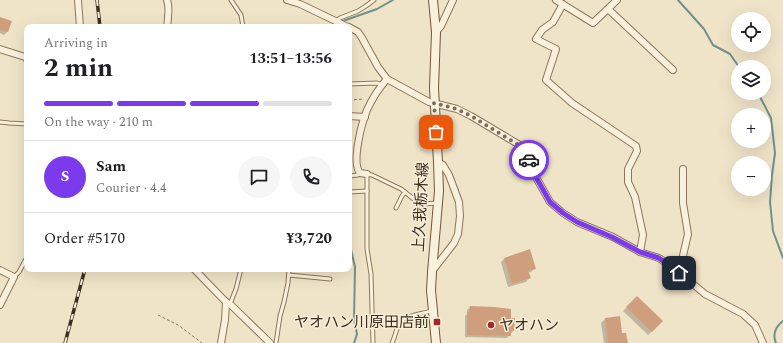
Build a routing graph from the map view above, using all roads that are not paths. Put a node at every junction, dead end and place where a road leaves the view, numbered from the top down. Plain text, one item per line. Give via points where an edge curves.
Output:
1 (78, 0) edge
2 (167, 0) edge
3 (231, 0) edge
4 (287, 0) edge
5 (374, 0) edge
6 (433, 0) edge
7 (453, 0) edge
8 (556, 0) edge
9 (617, 0) edge
10 (300, 2) edge
11 (563, 4) junction
12 (608, 9) junction
13 (336, 22) junction
14 (80, 24) edge
15 (167, 24) edge
16 (243, 24) edge
17 (341, 24) edge
18 (352, 29) edge
19 (436, 32) junction
20 (0, 49) edge
21 (24, 56) edge
22 (673, 70) dead end
23 (387, 79) junction
24 (352, 84) edge
25 (382, 85) junction
26 (434, 103) junction
27 (352, 116) edge
28 (365, 116) junction
29 (0, 122) edge
30 (24, 124) edge
31 (438, 162) junction
32 (683, 169) dead end
33 (364, 174) junction
34 (352, 176) edge
35 (367, 191) junction
36 (352, 192) edge
37 (405, 192) junction
38 (439, 203) junction
39 (396, 208) dead end
40 (640, 252) junction
41 (24, 263) edge
42 (0, 270) edge
43 (197, 272) edge
44 (240, 272) edge
45 (288, 272) edge
46 (432, 272) junction
47 (679, 273) junction
48 (288, 275) junction
49 (14, 276) junction
50 (330, 279) dead end
51 (228, 303) junction
52 (0, 306) edge
53 (432, 310) junction
54 (221, 343) edge
55 (270, 343) edge
56 (276, 343) edge
57 (373, 343) edge
58 (392, 343) edge
59 (436, 343) edge
60 (763, 343) edge

1 - 14 street
2 - 15 street
3 - 16 lane via 241,14
4 - 10 street
5 - 13 lane
6 - 19 main road, 上久我栃木線
7 - 19 street
8 - 11 street
9 - 12 street
10 - 13 street
11 - 12 street via 593,23
11 - 40 street via 553,22 542,30 536,39 556,49 546,80 572,103 636,146 637,151 628,169 628,182 635,197 643,235
12 - 22 street
13 - 17 street
18 - 23 street via 358,32
19 - 26 main road, 上久我栃木線
20 - 21 street
23 - 25 street
23 - 26 street
24 - 25 lane
25 - 28 street
26 - 31 main road, 上久我栃木線
26 - 40 street via 457,109 522,147 550,202 577,222
27 - 28 street
28 - 33 street via 356,160 358,171
29 - 30 lane
31 - 38 main road, 上久我栃木線
31 - 46 street via 449,175 459,202 460,216 456,238
32 - 47 street via 683,203 688,234
33 - 34 lane
33 - 35 lane
33 - 37 lane via 372,174
35 - 36 lane
35 - 57 lane via 367,249
37 - 38 lane via 420,204
37 - 39 lane
38 - 46 main road, 上久我栃木線
40 - 47 street via 659,258
41 - 49 lane
42 - 49 street
43 - 51 street
44 - 51 lane via 236,289
45 - 48 lane
46 - 53 main road, 上久我栃木線
47 - 60 street via 705,294 743,314 755,325
48 - 50 lane
48 - 56 lane
49 - 52 street
51 - 54 street
51 - 55 street
53 - 58 lane via 402,320
53 - 59 main road, 上久我栃木線

